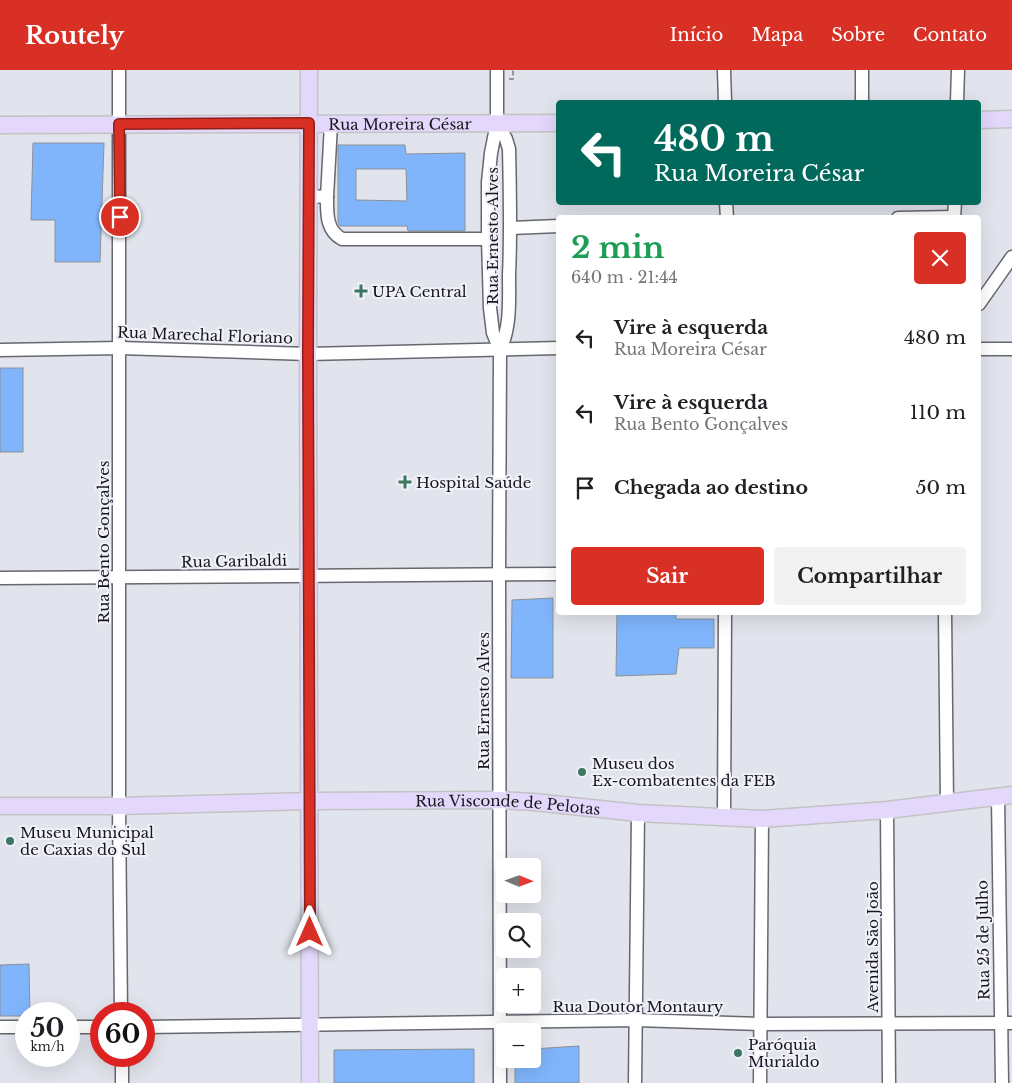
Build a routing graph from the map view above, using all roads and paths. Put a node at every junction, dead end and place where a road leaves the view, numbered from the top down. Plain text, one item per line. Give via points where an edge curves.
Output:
1 (119, 70) edge
2 (309, 70) edge
3 (497, 70) edge
4 (724, 70) edge
5 (862, 70) edge
6 (958, 70) edge
7 (725, 100) edge
8 (862, 100) edge
9 (957, 100) edge
10 (1012, 119) edge
11 (981, 120) edge
12 (309, 123) junction
13 (497, 123) junction
14 (556, 123) edge
15 (119, 124) junction
16 (331, 124) junction
17 (0, 125) edge
18 (309, 196) junction
19 (327, 198) junction
20 (556, 226) edge
21 (511, 228) junction
22 (488, 239) junction
23 (1012, 257) edge
24 (981, 299) edge
25 (120, 348) junction
26 (556, 348) edge
27 (981, 349) edge
28 (1012, 349) edge
29 (0, 350) edge
30 (500, 350) junction
31 (308, 354) junction
32 (499, 573) junction
33 (556, 574) edge
34 (310, 576) junction
35 (0, 578) edge
36 (119, 578) junction
37 (725, 615) edge
38 (945, 615) edge
39 (1005, 796) edge
40 (499, 800) junction
41 (309, 801) junction
42 (947, 803) junction
43 (0, 806) edge
44 (119, 806) junction
45 (887, 810) junction
46 (638, 814) junction
47 (724, 818) junction
48 (762, 819) junction
49 (121, 1002) edge
50 (636, 1020) junction
51 (496, 1023) edge
52 (500, 1023) joint
53 (1006, 1023) edge
54 (760, 1024) junction
55 (889, 1024) junction
56 (310, 1025) junction
57 (155, 1026) edge
58 (0, 1027) edge
59 (15, 1027) edge
60 (122, 1067) edge
61 (500, 1068) edge
62 (122, 1083) edge
63 (310, 1083) edge
64 (500, 1083) edge
65 (636, 1083) edge
66 (760, 1083) edge
67 (889, 1083) edge
68 (1002, 1083) edge

1 - 15 street, Rua Bento Gonçalves
2 - 12 main road
3 - 13 street, Rua Ernesto Alves
4 - 7 street
5 - 8 street
6 - 9 street
10 - 11 main road
12 - 15 main road, Rua Moreira César
12 - 16 main road, Rua Moreira César
12 - 18 main road
13 - 14 main road, Rua Moreira César
13 - 16 main road, Rua Moreira César
13 - 21 street, Rua Ernesto Alves via 509,149
13 - 22 street, Rua Ernesto Alves via 488,182
15 - 17 main road, Rua Moreira César
15 - 25 street, Rua Bento Gonçalves
16 - 19 street
18 - 19 street
18 - 31 main road
19 - 22 street via 330,228 342,239
20 - 21 street
21 - 30 street, Rua Ernesto Alves via 508,320
22 - 30 street, Rua Ernesto Alves via 491,317
23 - 24 street
25 - 29 street, Rua Marechal Floriano
25 - 31 street, Rua Marechal Floriano
25 - 36 street, Rua Bento Gonçalves
26 - 30 street, Rua Marechal Floriano
27 - 28 street
30 - 31 street, Rua Marechal Floriano
30 - 32 street, Rua Ernesto Alves
31 - 34 main road
32 - 33 street, Rua Garibaldi
32 - 34 street, Rua Garibaldi
32 - 40 street, Rua Ernesto Alves
34 - 36 street, Rua Garibaldi
34 - 41 main road
35 - 36 street, Rua Garibaldi
36 - 44 street, Rua Bento Gonçalves
37 - 47 street
38 - 42 street
39 - 42 main road, Rua Visconde de Pelotas
39 - 53 street, Rua 25 de Julho
40 - 41 main road, Rua Visconde de Pelotas
40 - 46 main road, Rua Visconde de Pelotas
40 - 52 street, Rua Ernesto Alves
41 - 44 main road, Rua Visconde de Pelotas
41 - 56 main road
42 - 45 main road, Rua Visconde de Pelotas
43 - 44 main road, Rua Visconde de Pelotas
44 - 49 street, Rua Bento Gonçalves
45 - 48 main road, Rua Visconde de Pelotas
45 - 55 street, Avenida São João
46 - 47 main road, Rua Visconde de Pelotas
46 - 50 street
47 - 48 main road, Rua Visconde de Pelotas
48 - 54 street
50 - 52 street, Rua Doutor Montaury
50 - 54 street, Rua Doutor Montaury
50 - 65 street
51 - 56 street, Rua Doutor Montaury
53 - 55 street, Rua Doutor Montaury
53 - 68 street, Rua 25 de Julho
54 - 55 street, Rua Doutor Montaury
54 - 66 street
55 - 67 street, Avenida São João
56 - 57 street, Rua Doutor Montaury
56 - 63 main road
58 - 59 street
60 - 62 street
61 - 64 street, Rua Ernesto Alves

